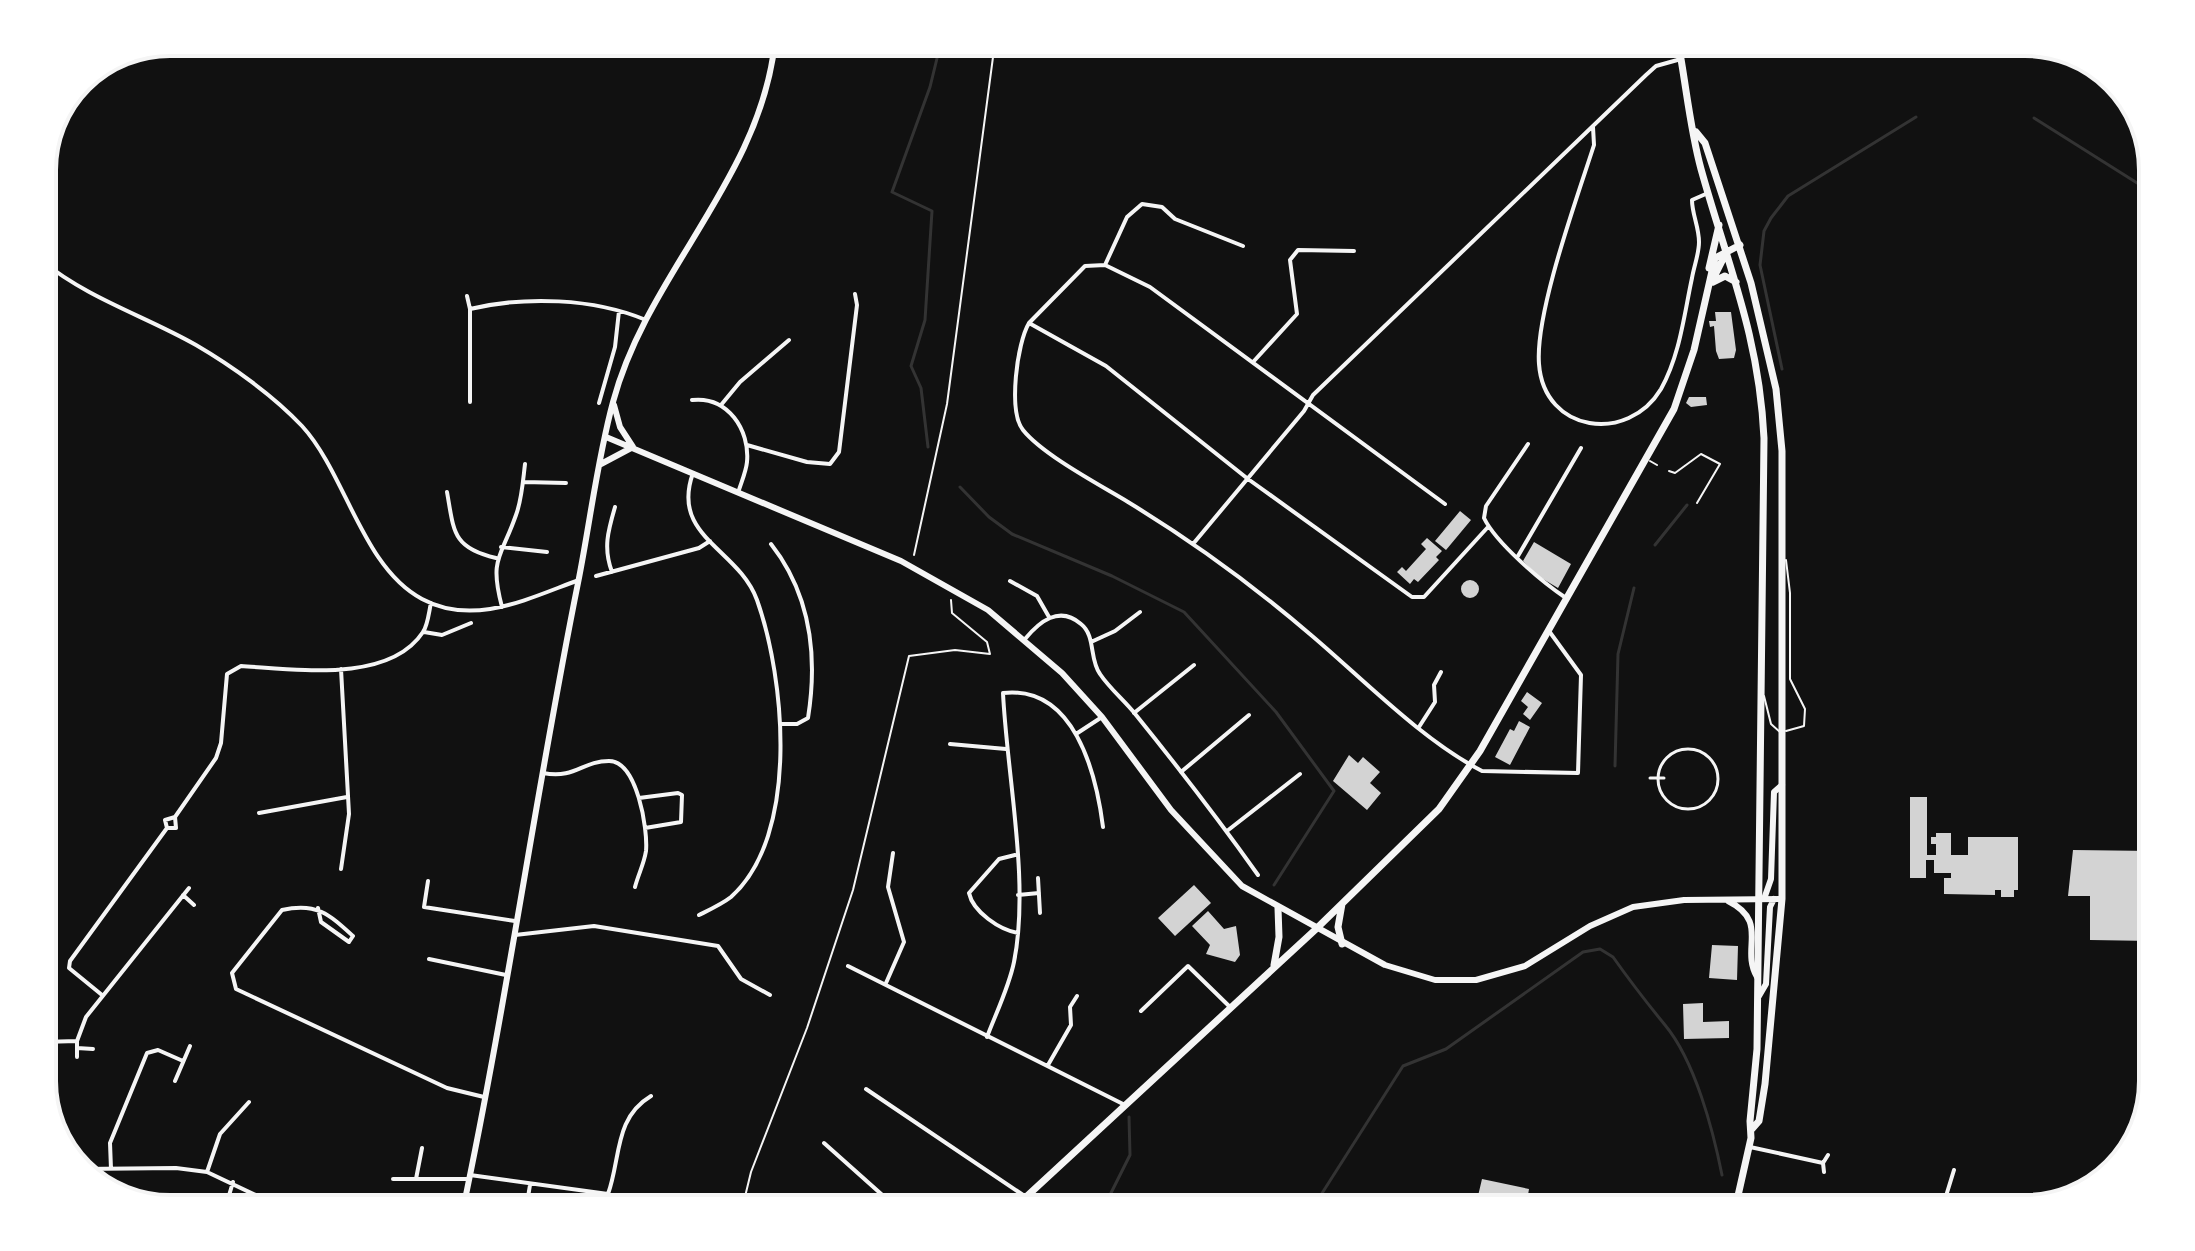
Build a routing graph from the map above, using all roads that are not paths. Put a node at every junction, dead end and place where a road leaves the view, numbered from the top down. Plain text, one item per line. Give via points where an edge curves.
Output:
1 (772, 56) edge
2 (1680, 56) edge
3 (1681, 59) junction
4 (1593, 127) junction
5 (1695, 130) junction
6 (1708, 193) junction
7 (1719, 224) junction
8 (1740, 245) junction
9 (1243, 246) dead end
10 (1728, 249) junction
11 (1354, 251) dead end
12 (1105, 265) junction
13 (56, 272) edge
14 (1711, 282) junction
15 (1738, 283) junction
16 (855, 294) dead end
17 (467, 296) dead end
18 (470, 309) junction
19 (619, 311) junction
20 (646, 320) junction
21 (1029, 323) junction
22 (789, 340) dead end
23 (1254, 361) junction
24 (692, 400) dead end
25 (470, 402) dead end
26 (613, 402) junction
27 (599, 403) dead end
28 (1309, 403) junction
29 (721, 405) junction
30 (606, 437) junction
31 (1528, 444) dead end
32 (747, 445) junction
33 (633, 447) junction
34 (1581, 448) dead end
35 (1645, 458) junction
36 (525, 464) dead end
37 (601, 464) junction
38 (1657, 465) dead end
39 (1669, 471) dead end
40 (693, 473) junction
41 (1248, 479) junction
42 (523, 482) junction
43 (566, 483) dead end
44 (447, 492) dead end
45 (738, 493) junction
46 (1697, 503) dead end
47 (1445, 504) dead end
48 (615, 507) dead end
49 (1488, 527) junction
50 (710, 541) junction
51 (771, 544) dead end
52 (1193, 544) junction
53 (501, 547) junction
54 (1784, 551) junction
55 (547, 552) dead end
56 (1518, 556) junction
57 (496, 558) junction
58 (612, 572) junction
59 (596, 576) dead end
60 (579, 580) junction
61 (1010, 581) dead end
62 (1566, 598) junction
63 (431, 603) junction
64 (502, 607) junction
65 (1140, 612) dead end
66 (1049, 617) junction
67 (471, 623) dead end
68 (1547, 629) junction
69 (423, 632) junction
70 (1025, 639) junction
71 (1091, 642) junction
72 (1194, 665) dead end
73 (341, 669) junction
74 (1441, 672) dead end
75 (1762, 693) junction
76 (1134, 713) junction
77 (1249, 715) dead end
78 (1102, 717) junction
79 (781, 724) junction
80 (1419, 727) junction
81 (1781, 732) junction
82 (1076, 734) junction
83 (1685, 742) dead end
84 (950, 744) dead end
85 (1006, 749) junction
86 (1685, 749) junction
87 (1471, 765) junction
88 (541, 772) junction
89 (1181, 772) junction
90 (1300, 774) dead end
91 (1650, 778) dead end
92 (1657, 778) junction
93 (1664, 778) dead end
94 (1782, 785) junction
95 (348, 797) junction
96 (639, 798) junction
97 (1687, 809) junction
98 (259, 813) dead end
99 (175, 817) junction
100 (1686, 818) dead end
101 (1103, 827) dead end
102 (167, 828) junction
103 (644, 829) junction
104 (1227, 831) junction
105 (893, 853) dead end
106 (1016, 855) junction
107 (341, 869) dead end
108 (1258, 875) dead end
109 (1038, 878) dead end
110 (428, 881) dead end
111 (635, 887) dead end
112 (189, 888) dead end
113 (1039, 893) junction
114 (183, 895) junction
115 (1018, 895) junction
116 (1762, 899) junction
117 (1778, 899) junction
118 (1726, 900) junction
119 (1343, 902) junction
120 (194, 905) dead end
121 (318, 908) junction
122 (1278, 908) junction
123 (1040, 913) dead end
124 (699, 915) dead end
125 (515, 921) junction
126 (1315, 930) junction
127 (1018, 933) junction
128 (513, 935) junction
129 (1342, 944) junction
130 (429, 959) dead end
131 (848, 966) dead end
132 (1273, 967) junction
133 (506, 975) junction
134 (1759, 980) junction
135 (886, 983) junction
136 (102, 995) junction
137 (770, 995) dead end
138 (1077, 996) dead end
139 (1759, 996) junction
140 (1230, 1007) junction
141 (1141, 1011) dead end
142 (987, 1037) junction
143 (77, 1041) junction
144 (56, 1042) edge
145 (190, 1046) dead end
146 (77, 1048) junction
147 (93, 1049) dead end
148 (77, 1057) dead end
149 (183, 1061) junction
150 (1048, 1066) junction
151 (175, 1081) dead end
152 (866, 1089) dead end
153 (651, 1096) dead end
154 (484, 1097) junction
155 (249, 1102) dead end
156 (1123, 1104) junction
157 (1752, 1129) junction
158 (824, 1143) dead end
159 (1750, 1147) junction
160 (422, 1148) dead end
161 (1828, 1155) dead end
162 (1823, 1163) junction
163 (98, 1169) edge
164 (111, 1169) junction
165 (1954, 1170) dead end
166 (207, 1172) junction
167 (1824, 1172) dead end
168 (470, 1177) junction
169 (393, 1179) dead end
170 (416, 1179) junction
171 (233, 1182) junction
172 (530, 1185) junction
173 (608, 1194) joint
174 (229, 1195) edge
175 (258, 1195) edge
176 (466, 1195) edge
177 (528, 1195) edge
178 (882, 1195) edge
179 (1023, 1195) edge
180 (1028, 1195) edge
181 (1738, 1195) edge
182 (1946, 1195) edge

1 - 20 street via 749,144
2 - 3 highway
3 - 4 street via 1656,66
3 - 5 highway
4 - 6 street via 1594,145 1538,348 1542,386 1561,413 1588,423 1635,416 1649,407 1667,376 1682,331 1699,242 1692,200
4 - 28 street
5 - 6 highway
5 - 8 highway via 1705,143
6 - 7 highway
7 - 10 highway
7 - 14 highway via 1707,274
8 - 10 highway
8 - 54 highway via 1776,389
9 - 12 street via 1175,219 1162,207 1142,204 1127,217
10 - 14 highway via 1715,258
10 - 15 highway
11 - 23 street via 1293,254 1297,314
12 - 21 street via 1085,266
12 - 23 street via 1150,287
13 - 63 street via 197,346 291,416 323,455 382,561 401,583
14 - 15 highway via 1725,276
14 - 35 highway via 1674,409
15 - 75 highway via 1754,345 1764,425
16 - 32 street via 839,452 830,464
17 - 18 street
18 - 19 street via 521,300
18 - 25 street
19 - 20 street
19 - 27 street
20 - 26 street
21 - 41 street via 1106,366
21 - 52 street via 1019,347 1021,428 1084,476
22 - 29 street
23 - 28 street
24 - 29 street
26 - 30 street
26 - 33 street
28 - 41 street
28 - 47 street
29 - 32 street via 735,418
30 - 33 street
30 - 37 street
31 - 49 street via 1486,506
32 - 45 street
33 - 37 street
33 - 40 street
34 - 56 street
35 - 38 lane
35 - 62 highway
36 - 42 street
37 - 60 street
39 - 46 lane via 1675,473 1701,454 1720,464
40 - 45 street
40 - 50 street via 687,500 702,536
41 - 49 street via 1412,597 1424,597
41 - 52 street
42 - 43 street
42 - 53 street
44 - 57 street via 456,536 464,547
45 - 70 street via 931,576
48 - 58 street via 606,538
49 - 56 street
50 - 58 street
50 - 79 street via 737,567 756,598
51 - 79 street via 785,562 805,609 815,666 808,718
52 - 80 street via 1291,618
53 - 55 street
53 - 57 street
54 - 81 highway
54 - 81 lane via 1790,593 1790,679 1806,717 1804,726
56 - 62 street via 1537,579
57 - 64 street
58 - 59 street
60 - 64 street
60 - 88 street
61 - 66 street via 1037,596
62 - 68 highway
63 - 64 street via 470,611
63 - 69 street
65 - 71 street
66 - 70 street
66 - 71 street via 1070,617 1082,624
67 - 69 street via 442,635
68 - 87 highway
68 - 87 street via 1581,675 1578,773 1482,771
69 - 73 street via 369,667
70 - 78 street
71 - 76 street via 1099,673
72 - 76 street
73 - 95 street
73 - 99 street via 232,669 227,674 216,758
74 - 80 street via 1434,685 1435,702
75 - 81 lane via 1771,724
75 - 116 highway
76 - 89 street
77 - 89 street
78 - 82 street
78 - 122 street via 1171,810 1242,886
79 - 124 street via 773,803 755,866 730,897
80 - 87 street
81 - 94 highway
82 - 85 street via 1039,697 1003,693
82 - 101 street via 1093,772
83 - 86 street
84 - 85 street
85 - 106 street
86 - 92 street via 1664,760
86 - 97 street via 1707,755 1718,781 1710,800
87 - 119 highway via 1439,809
88 - 96 street via 573,774 595,763 616,761 626,768
88 - 125 street
89 - 104 street
90 - 104 street
91 - 92 street
92 - 93 street
92 - 97 street via 1664,798
94 - 116 street via 1774,792 1771,879
94 - 117 highway
95 - 98 street
95 - 107 street
96 - 103 street
96 - 103 street via 682,795 681,822
97 - 100 street
99 - 102 street via 165,820
99 - 102 street via 176,828
102 - 136 street via 70,961 74,975
103 - 111 street via 646,848
104 - 108 street
105 - 135 street via 888,887 904,942
106 - 115 street
106 - 127 street via 999,859 969,893 1004,931
109 - 113 street
110 - 125 street via 424,907
112 - 114 street
113 - 115 street
113 - 123 street
114 - 120 street
114 - 136 street
115 - 127 street
116 - 117 street
116 - 118 street
116 - 134 highway
117 - 139 street via 1770,907 1766,984
117 - 157 highway via 1765,1084 1759,1121
118 - 129 street via 1633,907 1525,966 1470,981 1409,974
118 - 134 street via 1745,911 1750,921 1752,969
119 - 126 highway
119 - 129 highway via 1338,927
121 - 121 street via 353,936 349,942 321,922
121 - 154 street via 282,910 232,973 236,989 447,1088
122 - 126 street
122 - 132 highway
125 - 128 street
126 - 129 street
126 - 132 highway
127 - 142 street via 1013,966
128 - 133 street
128 - 137 street via 594,926 718,946 741,979
130 - 133 street
131 - 135 street
132 - 140 highway
133 - 154 street
134 - 139 highway
135 - 142 street
136 - 143 street
138 - 150 street via 1070,1007 1071,1025
139 - 157 highway
140 - 141 street via 1188,966
140 - 156 highway
142 - 150 street
143 - 144 street
143 - 146 street
145 - 149 street
146 - 147 street
146 - 148 street
149 - 151 street
149 - 164 street via 158,1050 147,1053 110,1143
150 - 156 street
152 - 179 street
153 - 173 street via 624,1122
154 - 168 street
155 - 166 street via 220,1134
156 - 180 highway
157 - 159 highway
158 - 178 street
159 - 162 street
159 - 181 highway
160 - 170 street
161 - 162 street
162 - 167 street
163 - 164 street
164 - 166 street
165 - 182 street
166 - 171 street
168 - 170 street
168 - 172 street
168 - 176 street
169 - 170 street
171 - 174 street
171 - 175 street
172 - 173 street
172 - 177 street

